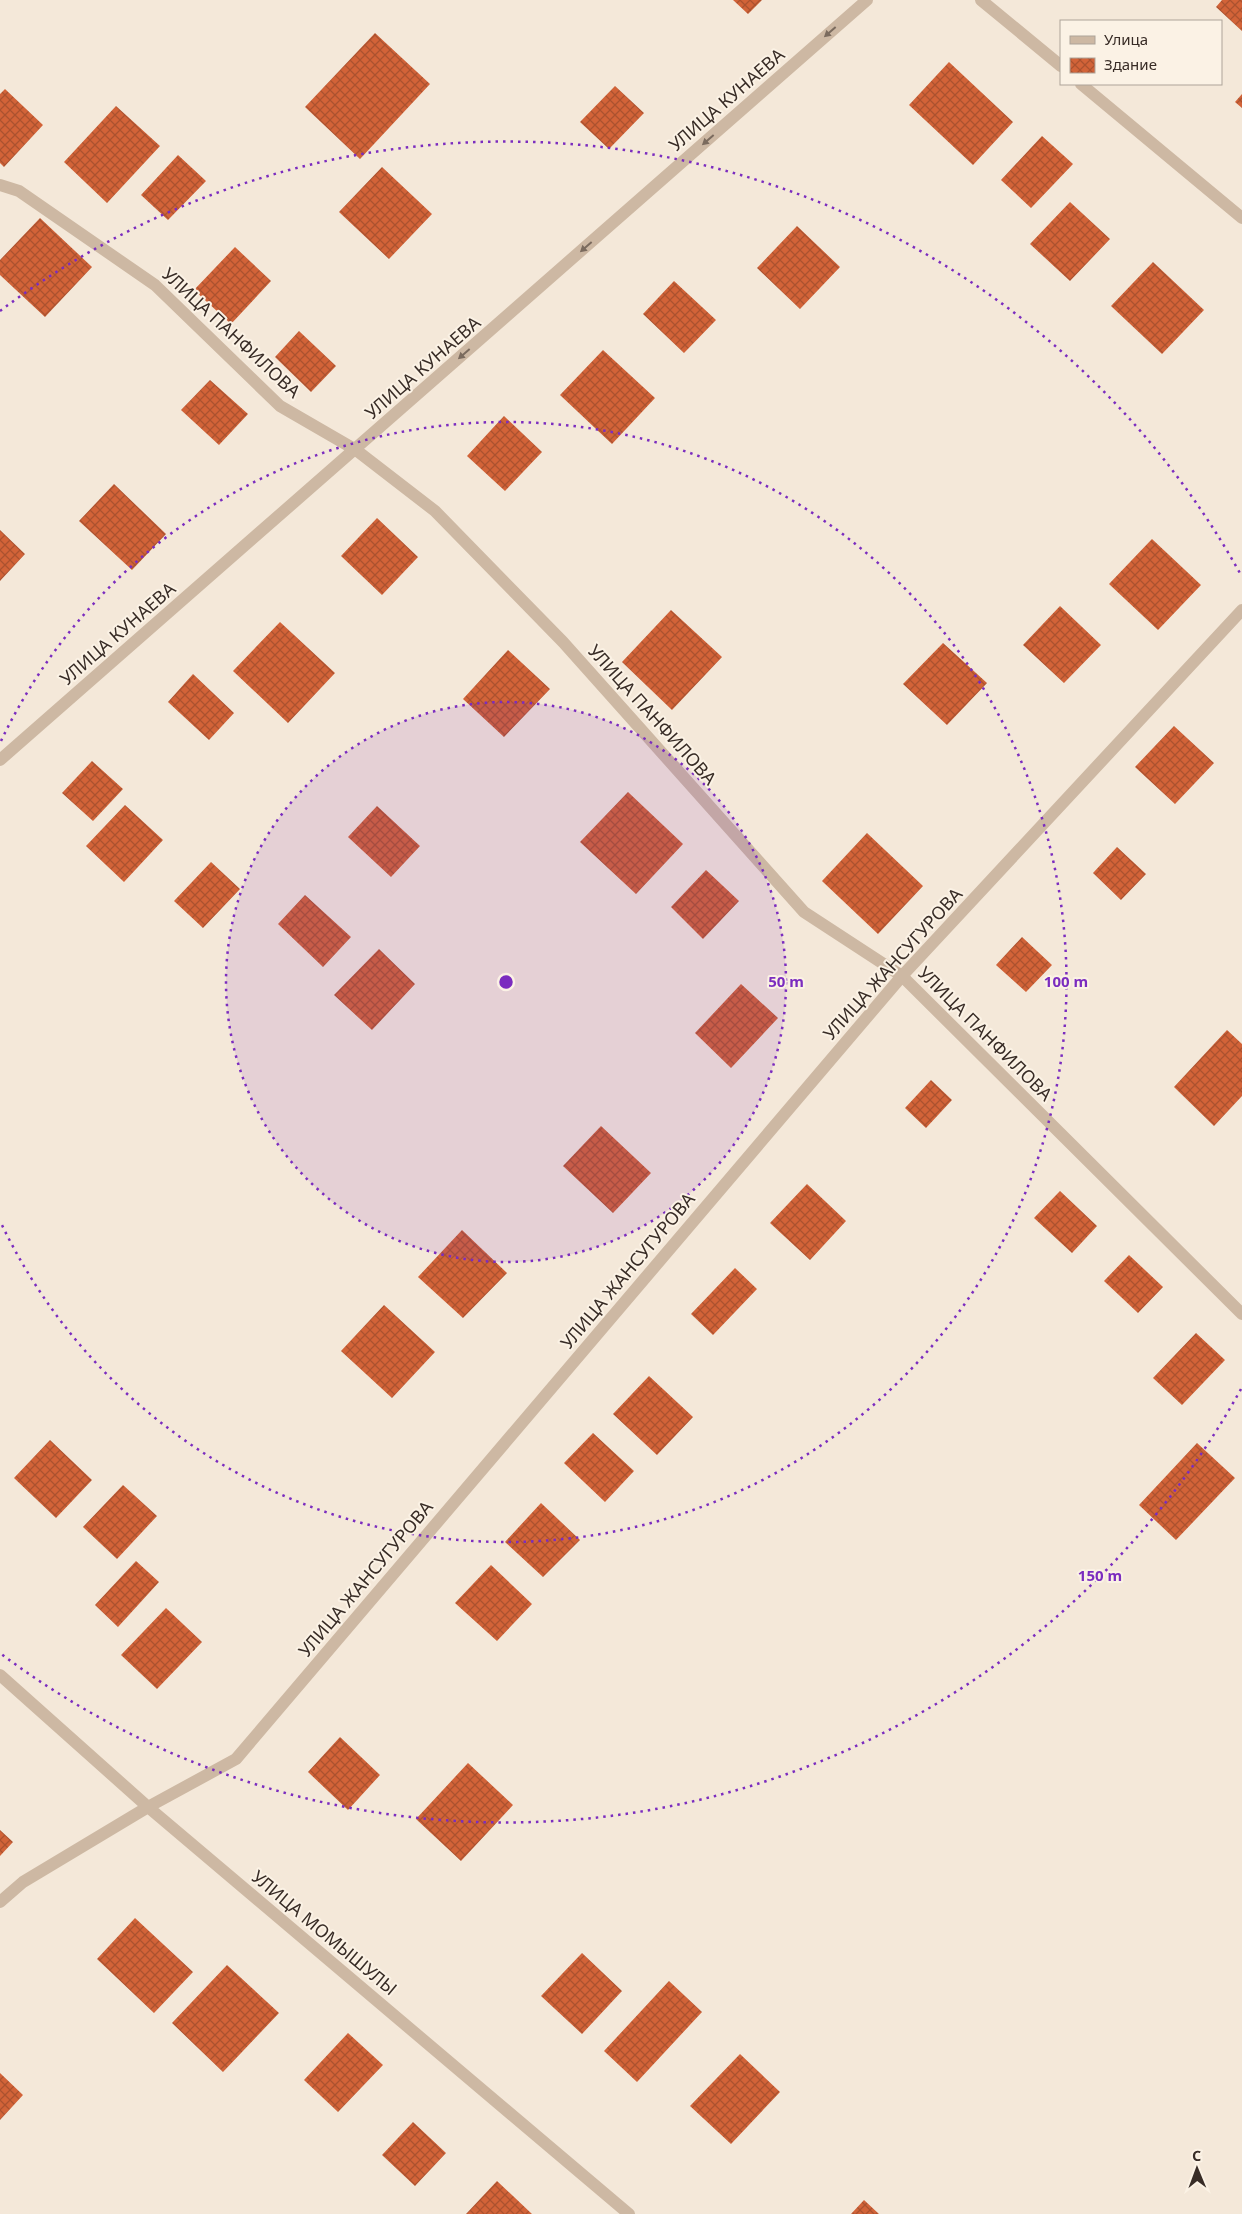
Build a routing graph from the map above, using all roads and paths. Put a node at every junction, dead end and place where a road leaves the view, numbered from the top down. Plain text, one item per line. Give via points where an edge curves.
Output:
1 (867, 0) edge
2 (981, 0) edge
3 (1060, 65) edge
4 (1082, 85) edge
5 (0, 186) edge
6 (1242, 218) edge
7 (356, 450) junction
8 (1242, 610) edge
9 (0, 760) edge
10 (902, 976) junction
11 (1242, 1314) edge
12 (0, 1675) edge
13 (148, 1807) junction
14 (0, 1902) edge
15 (629, 2214) edge

1 -> 7 street, УЛИЦА КУНАЕВА
2 - 3 street
4 - 6 street
5 - 7 street, УЛИЦА ПАНФИЛОВА via 19,191 155,285 280,406
7 - 9 street, УЛИЦА КУНАЕВА
7 - 10 street, УЛИЦА ПАНФИЛОВА via 435,511 557,635 804,912
8 - 10 street, УЛИЦА ЖАНСУГУРОВА
10 - 11 street, УЛИЦА ПАНФИЛОВА
10 - 13 street, УЛИЦА ЖАНСУГУРОВА via 236,1759
12 - 13 street, УЛИЦА МОМЫШУЛЫ
13 - 14 street, УЛИЦА ЖАНСУГУРОВА via 23,1882
13 - 15 street, УЛИЦА МОМЫШУЛЫ

